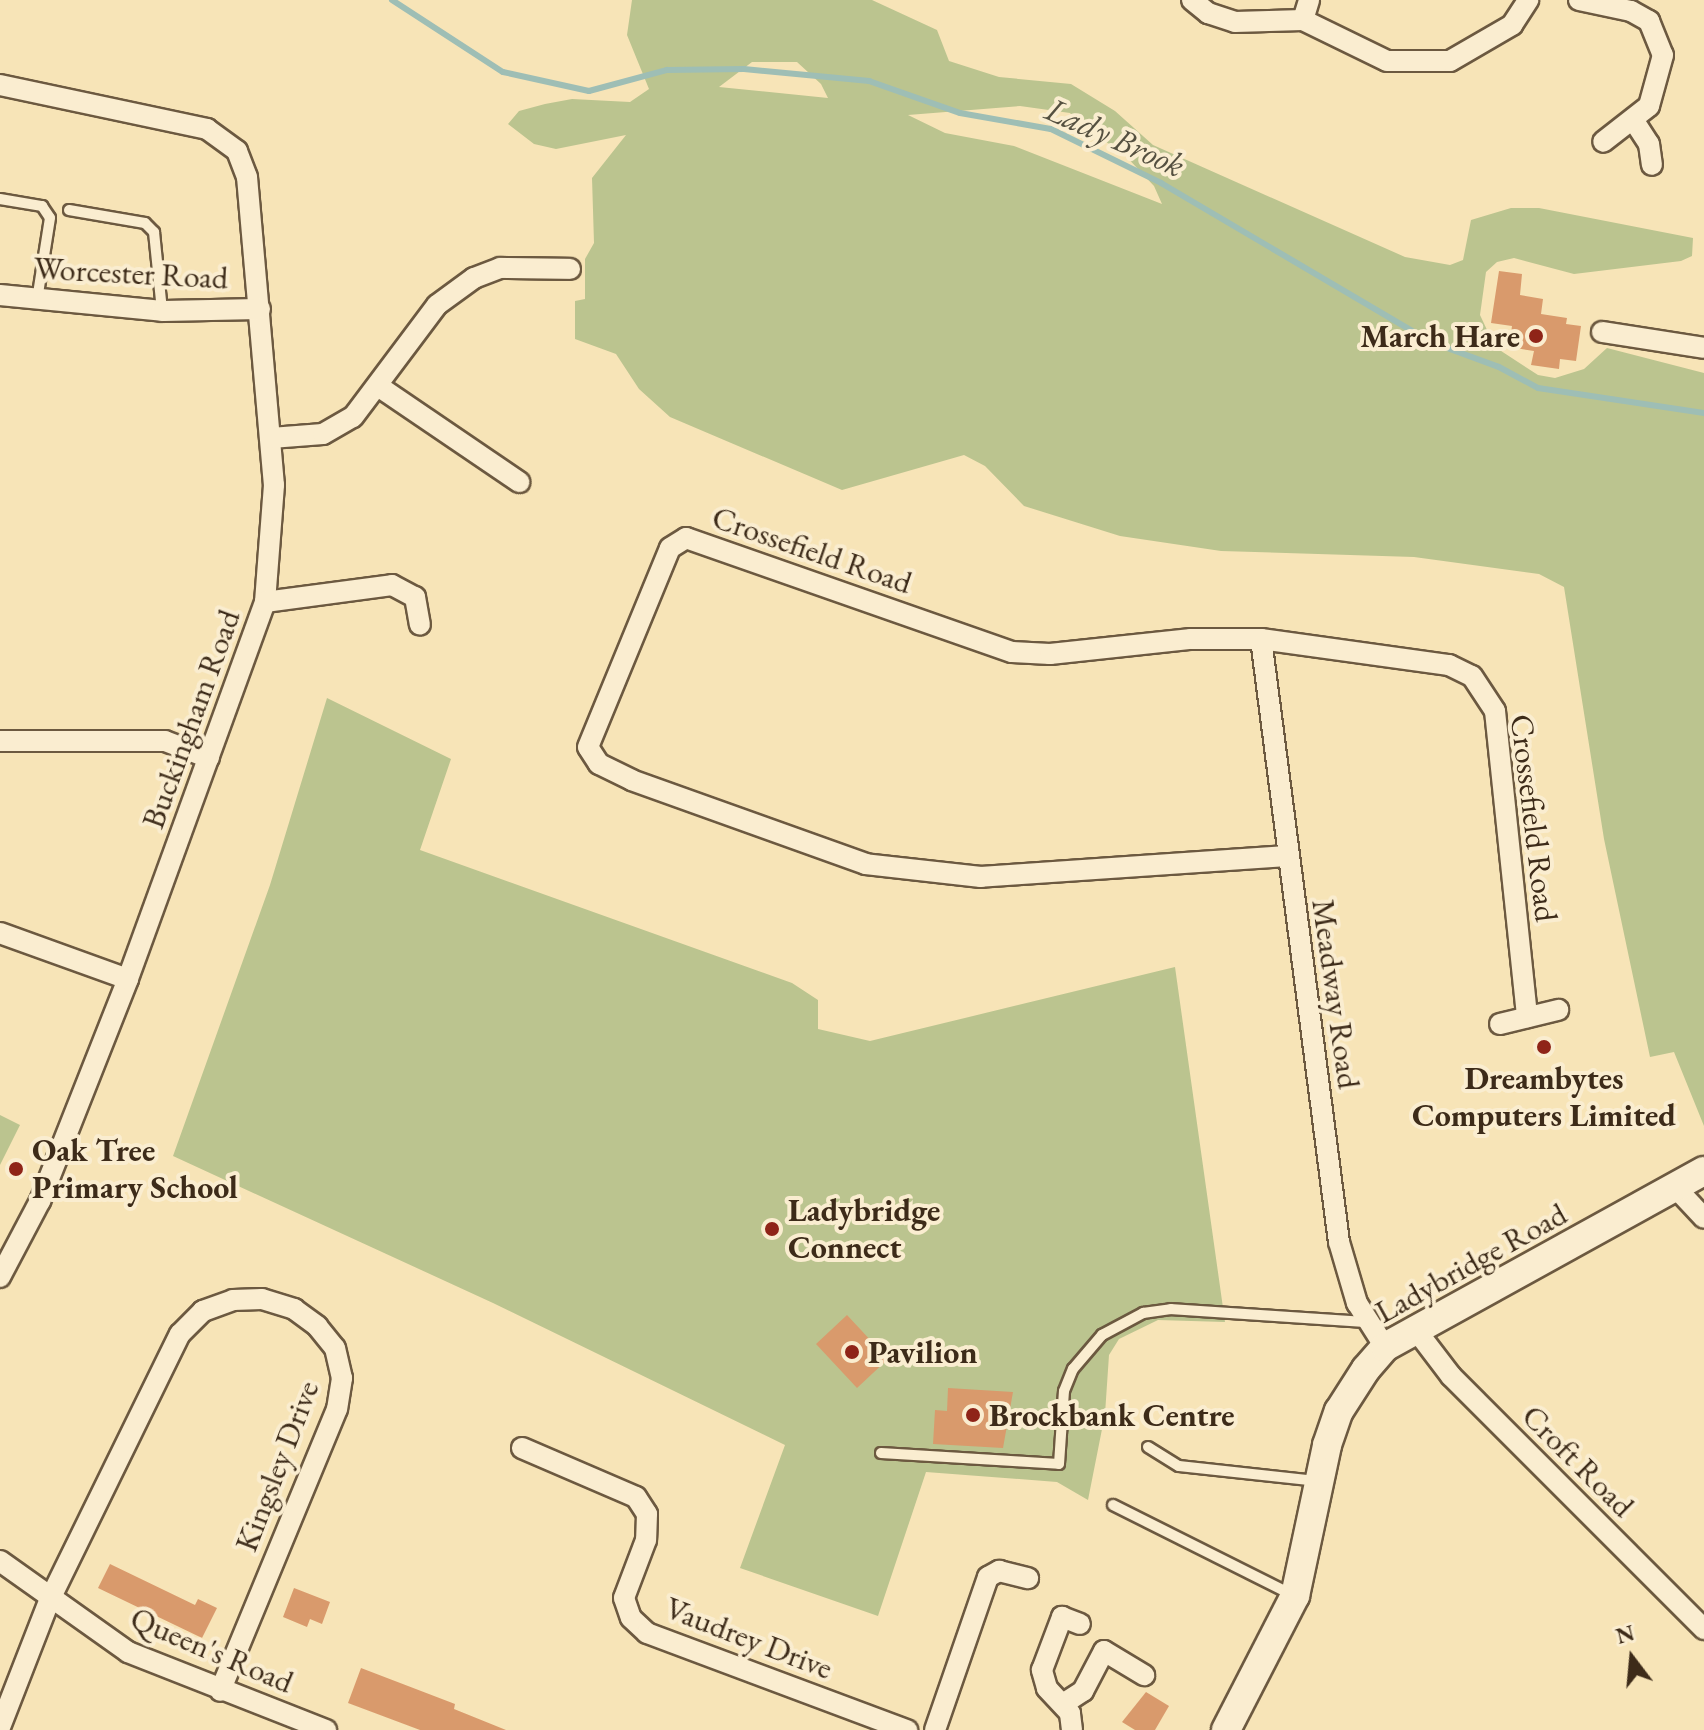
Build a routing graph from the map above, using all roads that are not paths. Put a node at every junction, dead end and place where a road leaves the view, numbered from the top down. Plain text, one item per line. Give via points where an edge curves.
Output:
1 (1192, 0) edge
2 (1528, 0) edge
3 (1579, 0) edge
4 (1306, 10) edge
5 (0, 85) edge
6 (1634, 121) junction
7 (1603, 142) dead end
8 (1652, 165) dead end
9 (0, 199) edge
10 (69, 210) dead end
11 (570, 269) dead end
12 (0, 295) edge
13 (37, 300) junction
14 (260, 309) junction
15 (162, 311) junction
16 (1602, 332) dead end
17 (1704, 348) edge
18 (378, 386) junction
19 (271, 438) junction
20 (519, 482) dead end
21 (265, 602) junction
22 (420, 625) dead end
23 (1261, 639) junction
24 (0, 741) edge
25 (209, 758) junction
26 (1287, 856) junction
27 (0, 933) edge
28 (128, 979) junction
29 (1558, 1010) dead end
30 (1527, 1017) junction
31 (1500, 1024) dead end
32 (1704, 1171) edge
33 (1675, 1187) junction
34 (1704, 1218) edge
35 (0, 1277) edge
36 (1368, 1322) junction
37 (1416, 1330) junction
38 (1385, 1347) junction
39 (1148, 1447) dead end
40 (522, 1448) dead end
41 (881, 1453) dead end
42 (1320, 1482) junction
43 (1113, 1505) dead end
44 (0, 1561) edge
45 (1028, 1578) dead end
46 (1295, 1596) junction
47 (50, 1599) junction
48 (1080, 1624) dead end
49 (1704, 1629) edge
50 (1144, 1675) dead end
51 (220, 1691) junction
52 (1063, 1704) junction
53 (0, 1727) edge
54 (326, 1730) edge
55 (907, 1730) edge
56 (935, 1730) edge
57 (1072, 1730) edge
58 (1226, 1730) edge

1 - 4 street via 1208,13 1235,22
2 - 4 street via 1512,25 1450,61 1387,61
3 - 6 street via 1631,11 1649,21 1657,36 1663,55 1656,91
5 - 14 street, Buckingham Road via 207,129 237,151 247,177
6 - 7 street
6 - 8 street via 1649,144
9 - 13 lane via 42,206 50,218
10 - 15 lane via 145,223 154,232
11 - 18 street via 500,268 474,278 437,305
12 - 13 street, Worcester Road
13 - 15 street, Worcester Road
14 - 15 street, Worcester Road
14 - 19 street, Buckingham Road
16 - 17 street
18 - 19 street via 340,427 323,434
18 - 20 street
19 - 21 street, Buckingham Road via 273,534
21 - 22 street via 392,585 415,597
21 - 25 street, Buckingham Road
23 - 26 street, Meadway Road
23 - 26 street, Crossefield Road via 1012,652 686,538 670,548 588,747 599,764 632,780 866,864 981,877
23 - 30 street, Crossefield Road via 1449,665 1472,676 1495,711
24 - 25 street via 165,741
25 - 28 street, Buckingham Road
26 - 36 street, Meadway Road via 1339,1242 1351,1287
27 - 28 street
28 - 35 street, Buckingham Road via 40,1201
29 - 30 street
30 - 31 street
32 - 33 street, Ladybridge Road
33 - 34 street
33 - 37 street, Ladybridge Road
36 - 38 street, Meadway Road
36 - 41 lane via 1171,1309 1143,1313 1102,1335 1073,1369 1064,1391 1059,1464
37 - 38 street, Ladybridge Road
37 - 49 street, Croft Road via 1451,1376
38 - 42 street, Ladybridge Road via 1354,1383 1339,1411
39 - 42 lane via 1179,1466
40 - 55 street, Vaudrey Drive via 636,1497 647,1514 646,1540 624,1598 631,1618 647,1633
42 - 46 street, Ladybridge Road
43 - 46 lane
44 - 47 street, Queen's Road
45 - 56 street via 999,1571 988,1577
46 - 58 street, Ladybridge Road
47 - 51 street, Queen's Road via 128,1652
47 - 51 street, Kingsley Drive via 180,1334 203,1311 233,1300 262,1299 294,1309 335,1348 342,1378 337,1409
47 - 53 street, Kingsley Drive
48 - 52 street via 1062,1617 1042,1670 1047,1688
50 - 52 street via 1104,1651 1083,1691
51 - 54 street, Queen's Road
52 - 57 street

